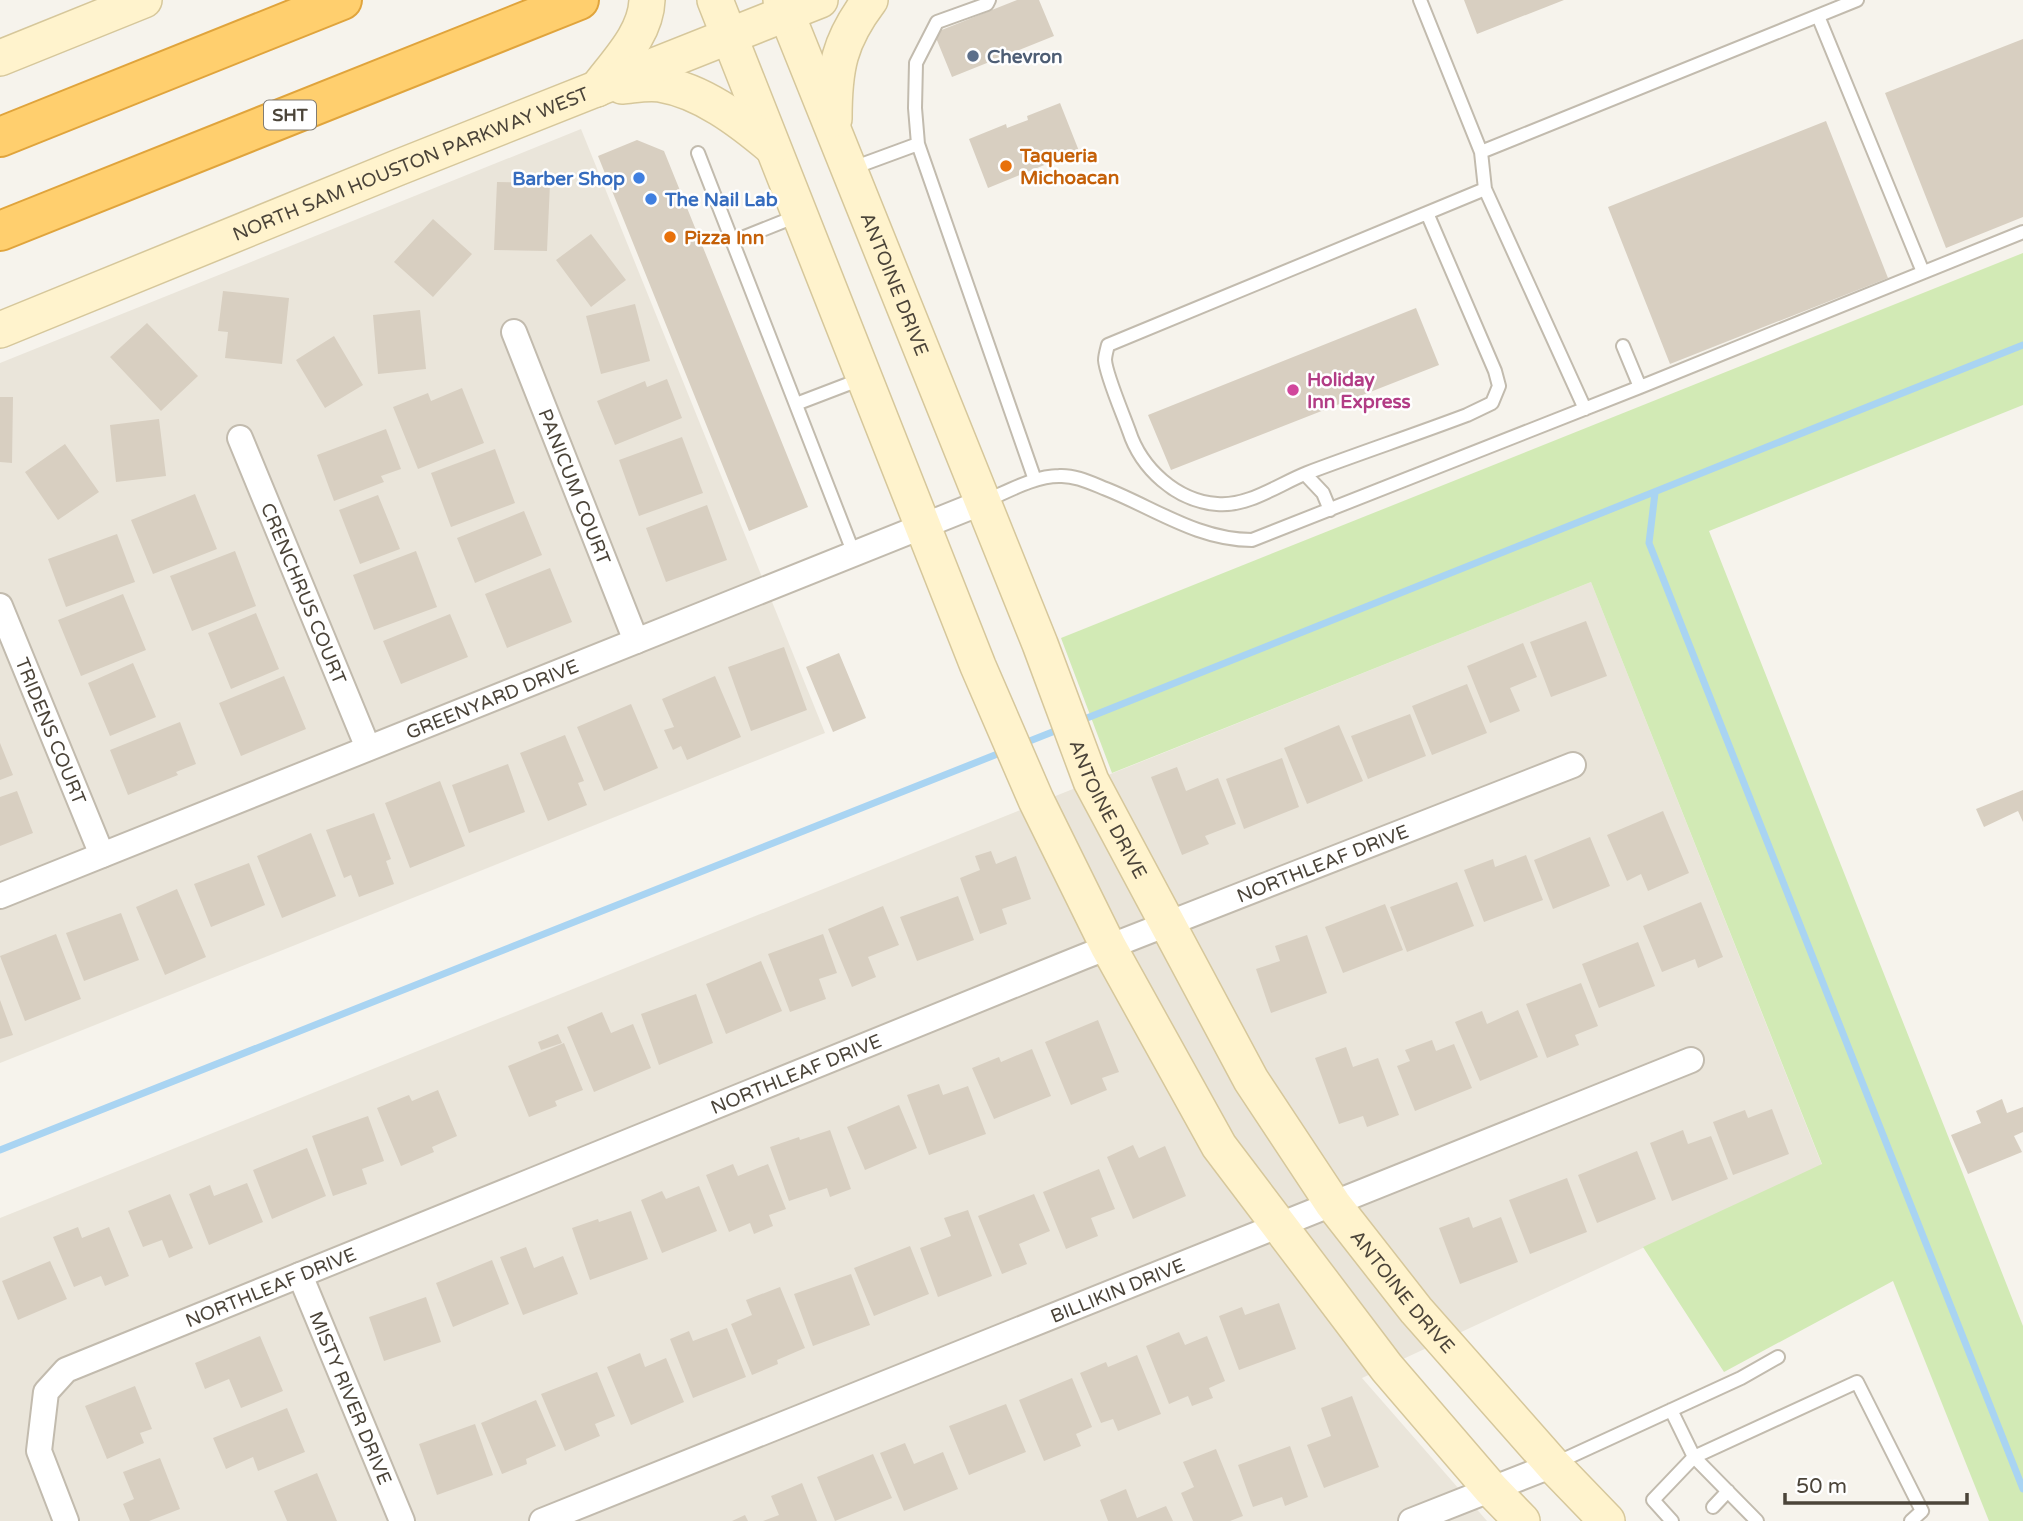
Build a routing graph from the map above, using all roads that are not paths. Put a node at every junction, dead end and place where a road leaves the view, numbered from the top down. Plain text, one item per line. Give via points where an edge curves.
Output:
1 (144, 0) edge
2 (342, 0) edge
3 (579, 0) edge
4 (647, 0) edge
5 (715, 0) edge
6 (820, 0) edge
7 (870, 0) edge
8 (973, 0) edge
9 (1420, 0) edge
10 (1857, 0) edge
11 (988, 2) edge
12 (784, 7) edge
13 (1818, 16) junction
14 (729, 36) junction
15 (0, 58) edge
16 (597, 89) junction
17 (834, 133) junction
18 (0, 137) edge
19 (918, 144) junction
20 (773, 148) junction
21 (1481, 152) junction
22 (698, 153) dead end
23 (850, 170) junction
24 (1485, 189) junction
25 (1427, 213) junction
26 (800, 215) junction
27 (0, 231) edge
28 (2023, 232) edge
29 (732, 242) junction
30 (1923, 272) junction
31 (0, 330) edge
32 (514, 332) dead end
33 (1623, 346) dead end
34 (864, 377) junction
35 (1640, 387) junction
36 (796, 404) junction
37 (1585, 409) junction
38 (240, 438) dead end
39 (1305, 474) junction
40 (1035, 480) junction
41 (983, 502) junction
42 (1331, 510) junction
43 (923, 526) junction
44 (854, 554) junction
45 (0, 606) edge
46 (636, 641) junction
47 (368, 748) junction
48 (1573, 765) dead end
49 (102, 855) junction
50 (0, 896) edge
51 (1167, 924) junction
52 (1108, 946) junction
53 (1691, 1060) dead end
54 (1333, 1204) junction
55 (1278, 1226) junction
56 (300, 1275) junction
57 (1778, 1357) dead end
58 (1671, 1410) junction
59 (1694, 1457) junction
60 (1553, 1465) junction
61 (1491, 1489) junction
62 (1728, 1492) junction
63 (1713, 1507) dead end
64 (1752, 1519) edge
65 (66, 1521) edge
66 (402, 1521) edge
67 (542, 1521) edge
68 (1411, 1521) edge
69 (1522, 1521) edge
70 (1607, 1521) edge
71 (1672, 1521) edge
72 (1911, 1521) edge

1 - 15 main road
2 - 18 highway
3 - 27 highway, SHT
4 - 16 main road via 638,33
5 - 14 main road
6 - 12 main road, NORTH SAM HOUSTON PARKWAY WEST
7 - 17 main road via 840,50
8 - 11 lane
9 - 21 lane
10 - 13 lane
11 - 19 lane via 937,22 916,63
12 - 14 main road, NORTH SAM HOUSTON PARKWAY WEST
12 - 17 main road, ANTOINE DRIVE
13 - 21 lane
13 - 30 lane
14 - 16 main road, NORTH SAM HOUSTON PARKWAY WEST
14 - 20 main road
16 - 20 main road via 658,83 690,93 750,128
16 - 31 main road, NORTH SAM HOUSTON PARKWAY WEST
17 - 23 main road, ANTOINE DRIVE
19 - 23 lane
19 - 40 lane
20 - 26 main road
21 - 24 lane
22 - 29 lane
23 - 41 main road, ANTOINE DRIVE
24 - 25 lane
24 - 37 lane
25 - 39 lane via 1495,371 1496,397 1467,415
25 - 39 lane via 1108,345 1105,360 1133,445 1160,478 1191,498 1230,504
26 - 29 lane
26 - 34 main road
28 - 30 lane
29 - 36 lane
30 - 35 lane
32 - 46 street, PANICUM COURT
33 - 35 lane
34 - 36 lane
34 - 43 main road
35 - 37 lane
36 - 44 lane
37 - 42 lane
38 - 47 street, CRENCHRUS COURT
39 - 42 lane
40 - 41 lane
40 - 42 lane via 1060,475 1084,480 1189,528 1232,540 1252,540
41 - 43 street, GREENYARD DRIVE
41 - 51 main road, ANTOINE DRIVE via 1091,780
43 - 44 street, GREENYARD DRIVE
43 - 52 main road via 1036,800
44 - 46 street, GREENYARD DRIVE
45 - 49 street, TRIDENS COURT
46 - 47 street, GREENYARD DRIVE
47 - 49 street, GREENYARD DRIVE
48 - 51 street, NORTHLEAF DRIVE
49 - 50 street, GREENYARD DRIVE
51 - 52 street, NORTHLEAF DRIVE
51 - 54 main road, ANTOINE DRIVE via 1251,1080
52 - 55 main road via 1219,1146
52 - 56 street, NORTHLEAF DRIVE
53 - 54 street, BILLIKIN DRIVE
54 - 55 street, BILLIKIN DRIVE
54 - 60 main road, ANTOINE DRIVE via 1416,1310
55 - 61 main road via 1387,1368
55 - 67 street, BILLIKIN DRIVE
56 - 65 street, NORTHLEAF DRIVE via 66,1370 46,1392 39,1451
56 - 66 street, MISTY RIVER DRIVE
57 - 58 lane
58 - 59 lane
58 - 60 lane
59 - 62 lane
59 - 71 lane via 1653,1500
59 - 72 lane via 1857,1382 1922,1511
60 - 61 street
60 - 70 main road, ANTOINE DRIVE
61 - 68 street
61 - 69 main road
62 - 63 lane
62 - 64 lane

